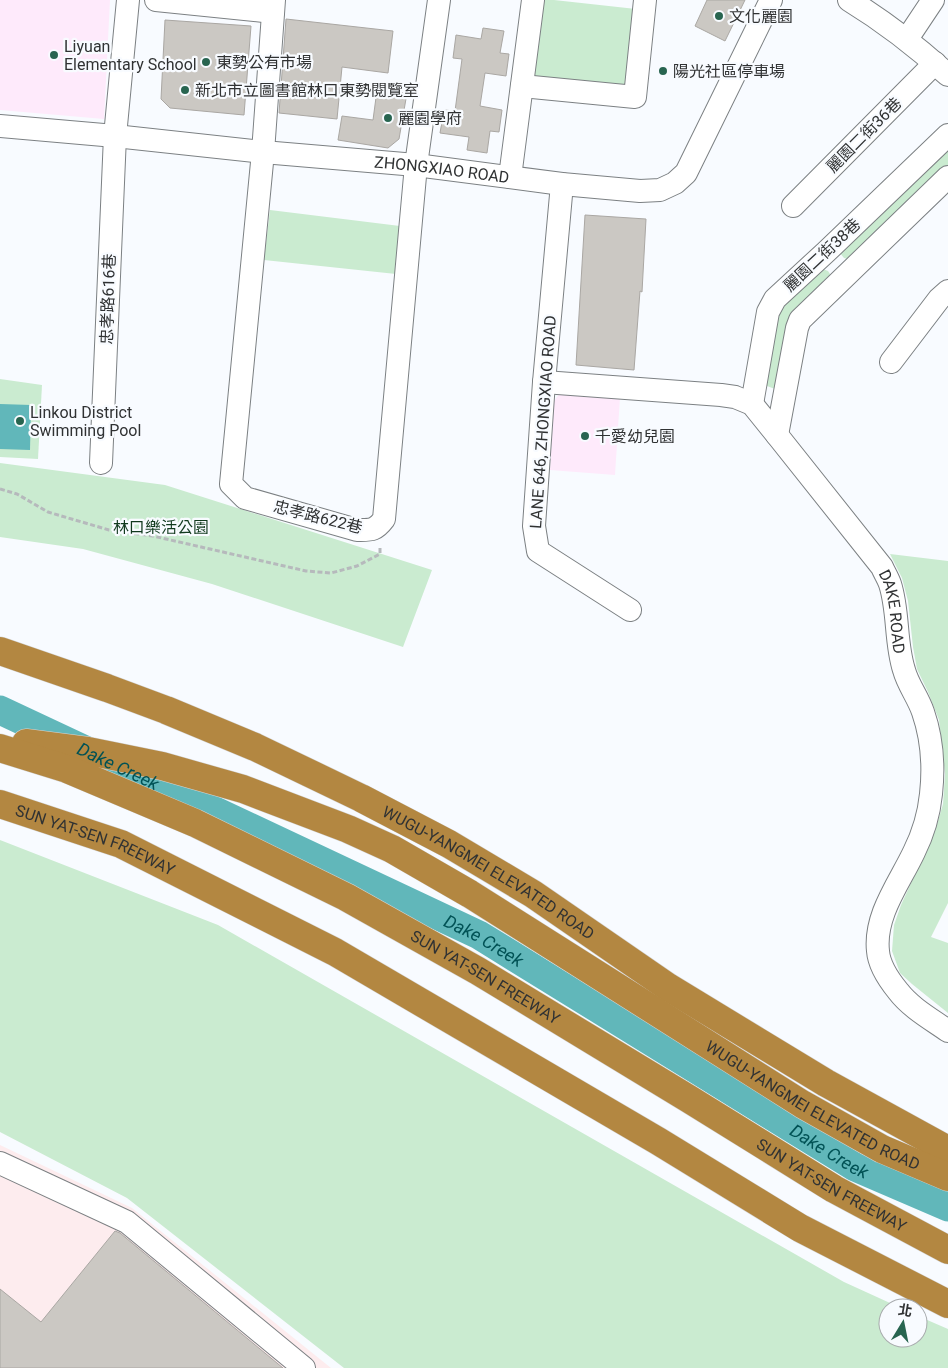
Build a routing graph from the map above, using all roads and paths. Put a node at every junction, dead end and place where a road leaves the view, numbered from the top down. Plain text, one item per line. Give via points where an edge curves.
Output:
1 (128, 0) edge
2 (156, 0) edge
3 (439, 0) edge
4 (533, 0) edge
5 (771, 0) edge
6 (849, 0) edge
7 (933, 0) edge
8 (640, 1) edge
9 (274, 6) edge
10 (907, 39) junction
11 (942, 69) edge
12 (522, 86) junction
13 (0, 126) edge
14 (948, 135) edge
15 (115, 136) junction
16 (263, 152) junction
17 (416, 165) junction
18 (510, 177) junction
19 (948, 177) edge
20 (562, 184) junction
21 (793, 206) dead end
22 (826, 252) junction
23 (847, 276) junction
24 (948, 291) edge
25 (891, 362) dead end
26 (544, 382) junction
27 (752, 404) junction
28 (777, 435) junction
29 (101, 463) dead end
30 (0, 489) edge
31 (378, 527) junction
32 (630, 610) dead end
33 (0, 651) edge
34 (0, 742) edge
35 (0, 748) edge
36 (0, 804) edge
37 (948, 1031) edge
38 (948, 1150) edge
39 (0, 1163) edge
40 (948, 1178) edge
41 (948, 1250) edge
42 (948, 1304) edge
43 (304, 1368) edge

1 - 15 street, 忠孝路616巷
2 - 9 street
3 - 17 street, 忠孝路622巷
4 - 12 street
5 - 20 street, ZHONGXIAO ROAD via 686,174 660,190
6 - 10 street
7 - 10 street
8 - 12 street via 635,97
9 - 16 street
10 - 11 street
11 - 21 street, 麗園二街36巷
12 - 18 street
13 - 15 street, ZHONGXIAO ROAD
14 - 22 street, 麗園二街38巷
15 - 16 street, ZHONGXIAO ROAD
15 - 29 street, 忠孝路616巷
16 - 17 street, ZHONGXIAO ROAD
16 - 31 street, 忠孝路622巷 via 231,484 245,498 357,530
17 - 18 street, ZHONGXIAO ROAD
17 - 31 street, 忠孝路622巷 via 385,510 384,519
18 - 20 street, ZHONGXIAO ROAD
19 - 23 street, 麗園二街38巷
20 - 26 street, LANE 646, ZHONGXIAO ROAD
22 - 23 street
22 - 27 street, 麗園二街38巷 via 775,299 768,312
23 - 28 street, 麗園二街38巷 via 800,320
24 - 25 street via 939,298
26 - 27 street via 721,395
26 - 32 street, LANE 646, ZHONGXIAO ROAD via 534,526 538,551
27 - 28 street, DAKE ROAD
28 - 37 street, DAKE ROAD via 882,567 890,583 904,672 922,711 930,739 932,766 926,823 886,907 879,928 878,951 884,972 898,992
30 - 31 path via 17,494 48,512 109,530 153,536 306,571 331,573 356,566 380,554
33 - 38 highway, WUGU-YANGMEI ELEVATED ROAD via 166,710 255,747 449,844 533,894 668,987 826,1083
34 - 40 highway, WUGU-YANGMEI ELEVATED ROAD via 88,751 162,766 243,789 392,849 470,894 802,1104 882,1149
35 - 41 highway, SUN YAT-SEN FREEWAY via 67,769 195,822 346,897 478,971 834,1189
36 - 42 highway, SUN YAT-SEN FREEWAY via 121,844 335,952 800,1228
39 - 43 street via 127,1222

